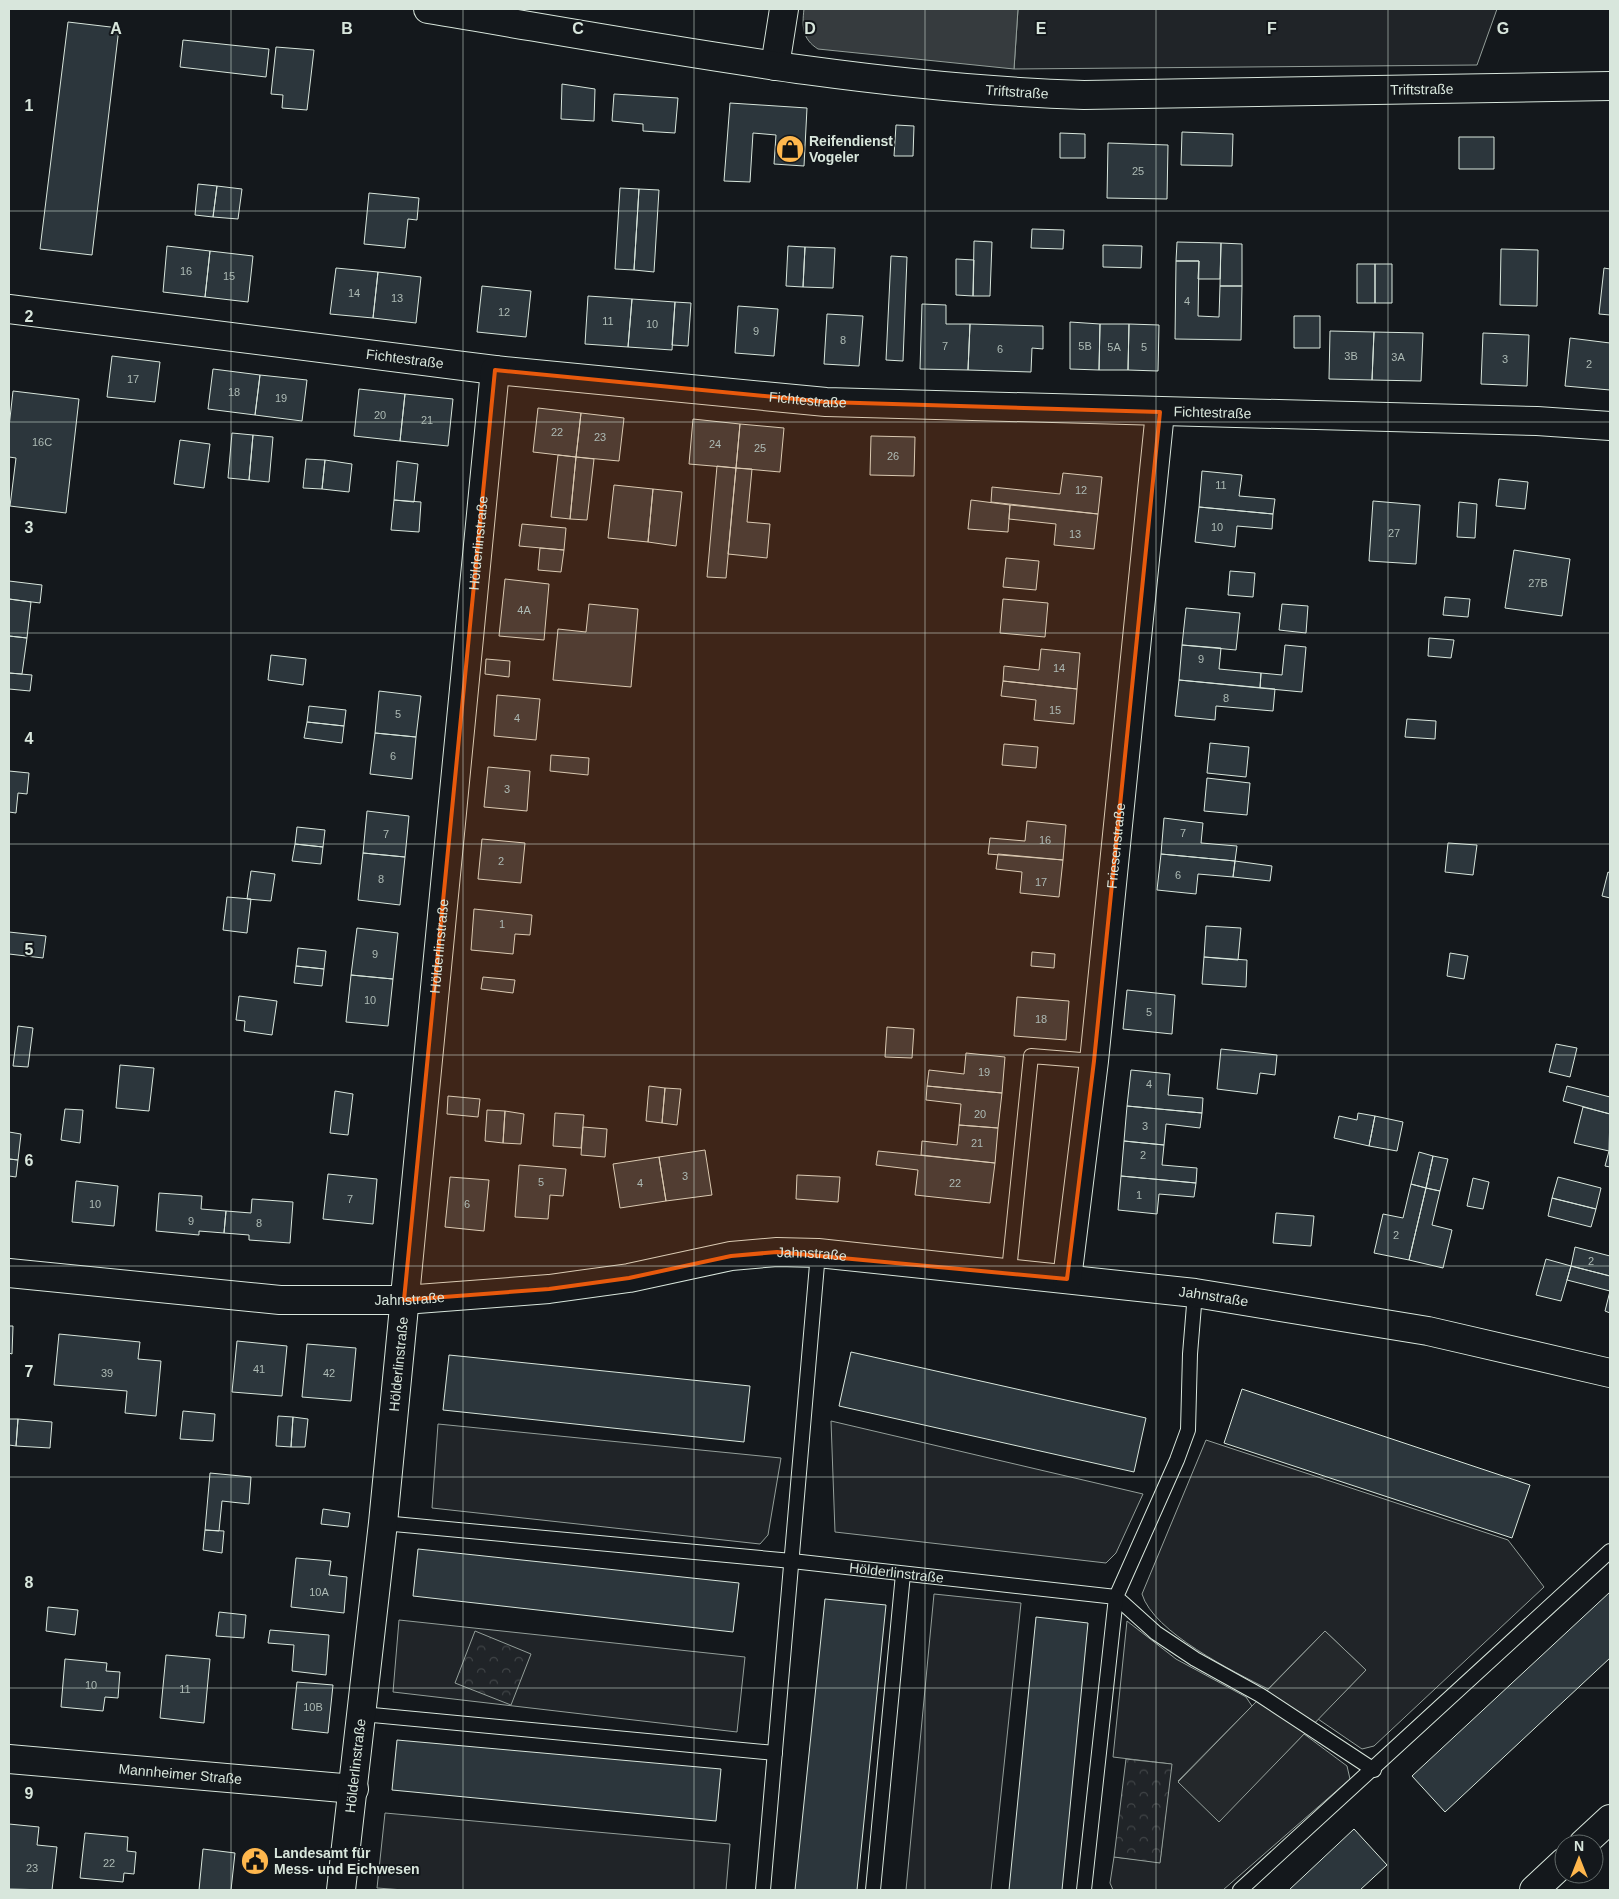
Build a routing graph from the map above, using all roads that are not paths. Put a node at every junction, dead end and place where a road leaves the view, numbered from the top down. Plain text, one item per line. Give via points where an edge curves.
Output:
1 (428, 9) edge
2 (784, 9) edge
3 (775, 66) junction
4 (1610, 86) edge
5 (9, 309) edge
6 (495, 370) junction
7 (1160, 412) junction
8 (1610, 426) edge
9 (1094, 1062) junction
10 (818, 1253) junction
11 (1009, 1272) junction
12 (9, 1273) edge
13 (1067, 1279) junction
14 (1195, 1292) junction
15 (404, 1300) junction
16 (1610, 1374) edge
17 (383, 1522) junction
18 (1610, 1551) edge
19 (792, 1562) junction
20 (903, 1574) junction
21 (1116, 1597) junction
22 (362, 1714) junction
23 (775, 1752) junction
24 (9, 1759) edge
25 (1374, 1770) junction
26 (354, 1789) junction
27 (1610, 1819) edge
28 (1594, 1834) edge
29 (1554, 1871) edge
30 (341, 1890) edge
31 (763, 1890) edge
32 (873, 1890) edge
33 (1084, 1890) edge
34 (1240, 1890) edge
35 (1534, 1890) edge

1 - 3 street, Triftstraße
2 - 3 street
3 - 4 street, Triftstraße via 899,82 1084,95
5 - 6 street, Fichtestraße
6 - 7 street, Fichtestraße via 826,402
6 - 15 street, Hölderlinstraße
7 - 8 street, Fichtestraße via 1537,421
7 - 9 street, Friesenstraße
9 - 11 lane via 1031,1056
9 - 13 street, Friesenstraße
10 - 11 street, Jahnstraße
10 - 15 street, Jahnstraße via 731,1256 629,1278 550,1289
10 - 19 lane
11 - 13 street, Jahnstraße
12 - 15 street, Jahnstraße via 280,1300
13 - 14 street, Jahnstraße
14 - 16 street, Jahnstraße via 1428,1332
14 - 21 lane via 1188,1430
15 - 17 street, Hölderlinstraße
17 - 19 lane, Hölderlinstraße
17 - 22 street, Hölderlinstraße
18 - 25 lane
19 - 20 lane, Hölderlinstraße
19 - 23 lane
20 - 21 lane, Hölderlinstraße
20 - 32 lane
21 - 25 lane via 1164,1638 1195,1659 1260,1695
21 - 33 lane
22 - 23 lane
22 - 26 street, Hölderlinstraße
23 - 31 lane
24 - 26 street, Mannheimer Straße
25 - 34 lane
26 - 30 street, Hölderlinstraße
27 - 28 street
29 - 35 street

